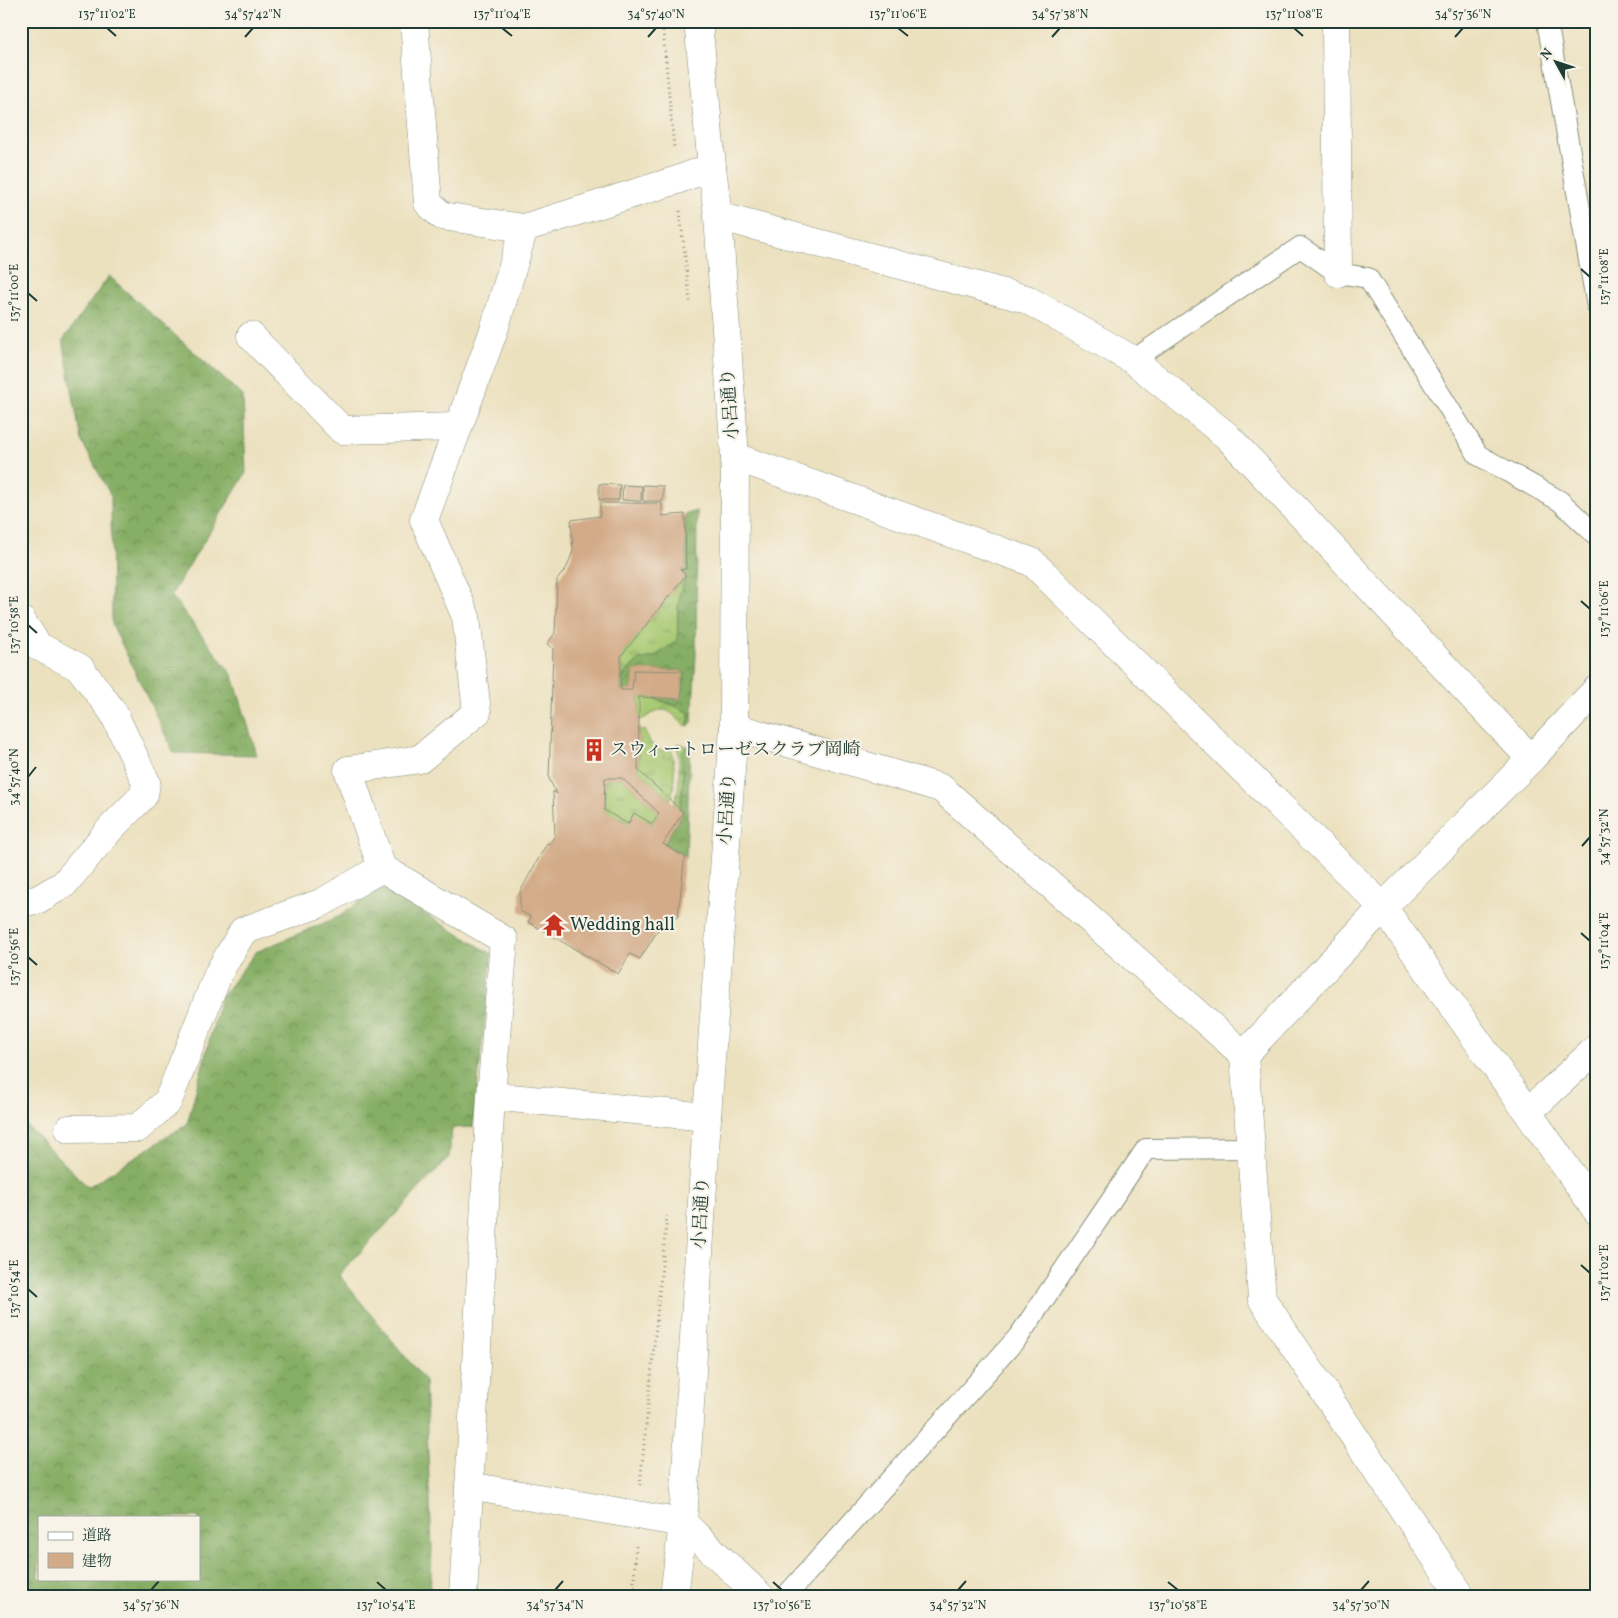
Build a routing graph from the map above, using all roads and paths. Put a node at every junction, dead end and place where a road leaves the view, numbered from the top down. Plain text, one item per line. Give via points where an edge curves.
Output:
1 (414, 21) edge
2 (662, 21) edge
3 (698, 21) edge
4 (1336, 21) edge
5 (1547, 21) edge
6 (712, 166) junction
7 (677, 180) junction
8 (718, 216) junction
9 (524, 228) junction
10 (1338, 273) junction
11 (1597, 306) edge
12 (691, 309) dead end
13 (252, 336) dead end
14 (1133, 360) junction
15 (458, 427) junction
16 (734, 457) junction
17 (1597, 536) edge
18 (21, 620) edge
19 (1597, 689) edge
20 (734, 727) junction
21 (1531, 758) junction
22 (382, 868) junction
23 (21, 902) edge
24 (1383, 907) junction
25 (1597, 1048) edge
26 (1244, 1055) junction
27 (491, 1096) junction
28 (1528, 1112) junction
29 (707, 1117) junction
30 (69, 1129) dead end
31 (1251, 1148) junction
32 (668, 1211) dead end
33 (1597, 1211) edge
34 (469, 1486) junction
35 (637, 1514) junction
36 (683, 1523) junction
37 (463, 1597) edge
38 (633, 1597) edge
39 (674, 1597) edge
40 (761, 1597) edge
41 (785, 1597) edge
42 (1462, 1597) edge

1 - 9 street via 428,203 442,216
2 - 7 path
3 - 6 street, 小呂通り
4 - 10 street
5 - 11 lane
6 - 7 street
6 - 8 street, 小呂通り
7 - 9 street
7 - 12 path
8 - 14 street via 1026,298
8 - 16 street, 小呂通り
9 - 15 street via 494,330
10 - 14 lane via 1300,247
10 - 17 lane via 1368,278 1478,455 1560,501
13 - 15 street via 342,430
14 - 21 street via 1227,436
15 - 22 street via 424,520 466,617 477,712 420,759 348,770
16 - 20 street, 小呂通り
16 - 24 street via 1032,562
18 - 23 street via 38,646 80,668 113,712 146,782 144,795 64,884 37,900
19 - 21 street
20 - 26 street via 941,788
20 - 29 street, 小呂通り
21 - 24 street
22 - 27 street via 504,940
22 - 30 street via 321,903 243,931 219,972 168,1101 138,1128
24 - 26 street
24 - 28 street
25 - 28 street
26 - 31 street
27 - 29 street
27 - 34 street
28 - 33 street
29 - 36 street, 小呂通り
31 - 41 lane via 1146,1149 1019,1336
31 - 42 street via 1262,1299
32 - 35 path
34 - 35 street
34 - 37 street
35 - 36 street
35 - 38 path
36 - 39 street, 小呂通り
36 - 40 street

